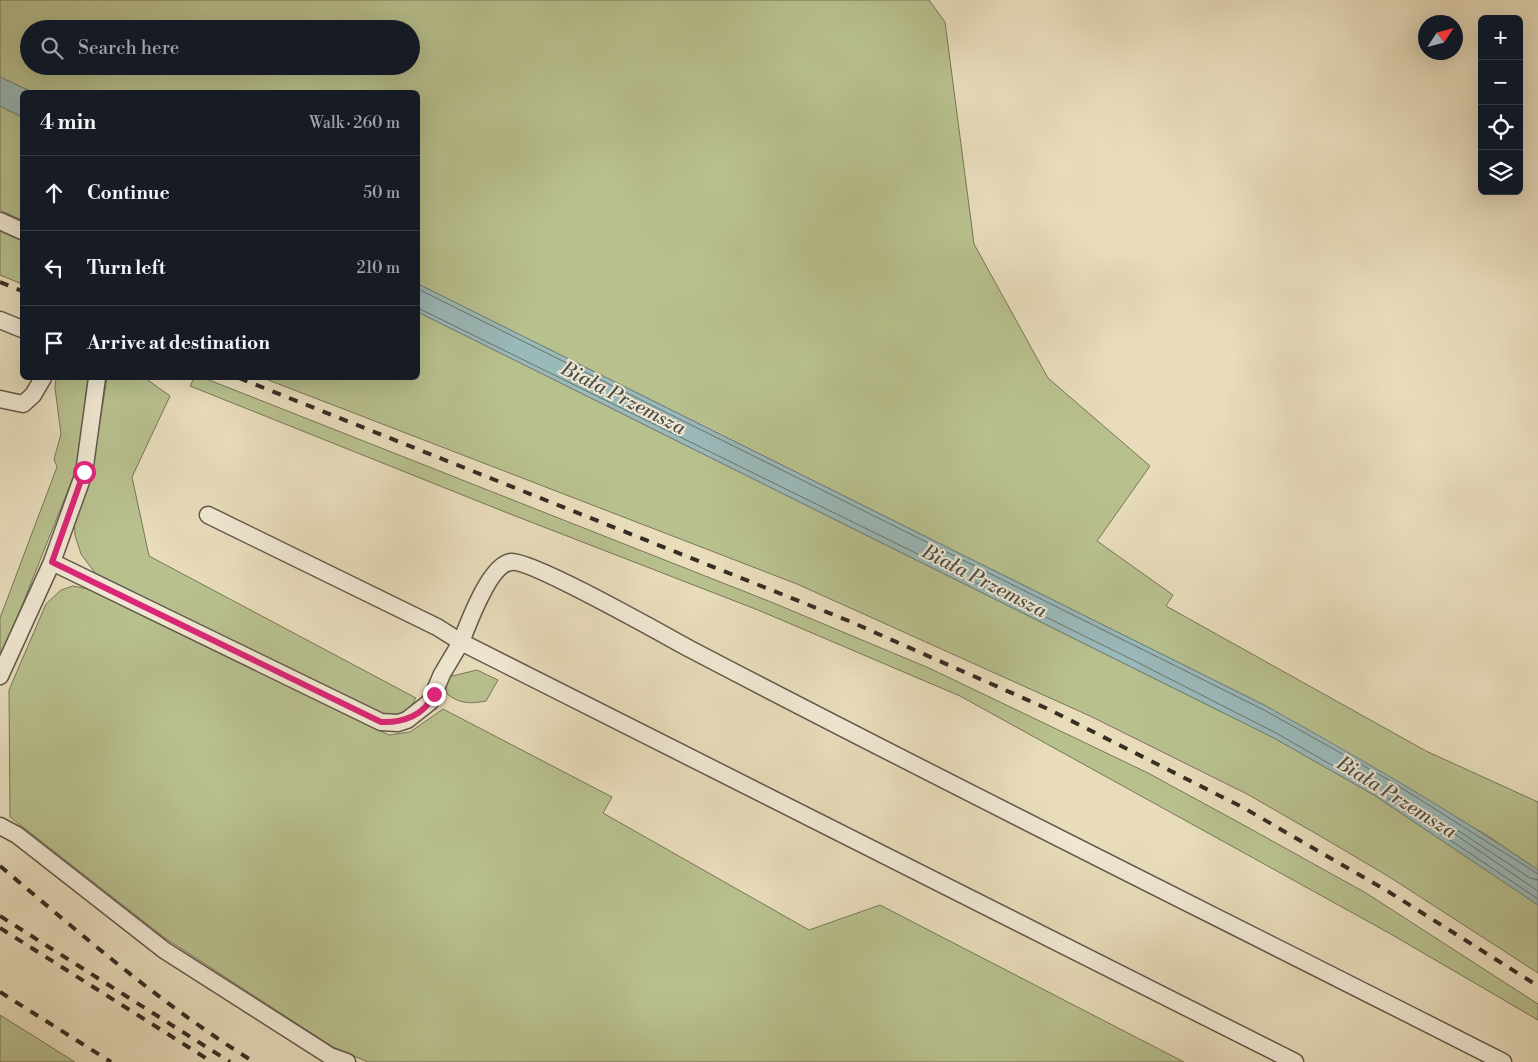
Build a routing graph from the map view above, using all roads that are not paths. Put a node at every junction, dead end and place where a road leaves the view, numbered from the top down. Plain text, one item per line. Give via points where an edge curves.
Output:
1 (0, 221) edge
2 (20, 230) edge
3 (0, 320) edge
4 (20, 328) edge
5 (43, 380) edge
6 (97, 380) edge
7 (0, 399) edge
8 (208, 515) dead end
9 (52, 562) junction
10 (461, 642) junction
11 (0, 676) edge
12 (0, 826) edge
13 (328, 1059) edge
14 (347, 1062) edge
15 (1296, 1062) edge
16 (1503, 1062) edge

1 - 2 street
3 - 4 street
5 - 7 street via 23,404
6 - 9 street via 84,472
8 - 10 street via 437,627
9 - 10 street via 381,722 407,720 430,702
9 - 11 street
10 - 15 street
10 - 16 street via 489,581 505,564 514,561 560,581
12 - 13 street via 17,835 164,950
13 - 14 street

